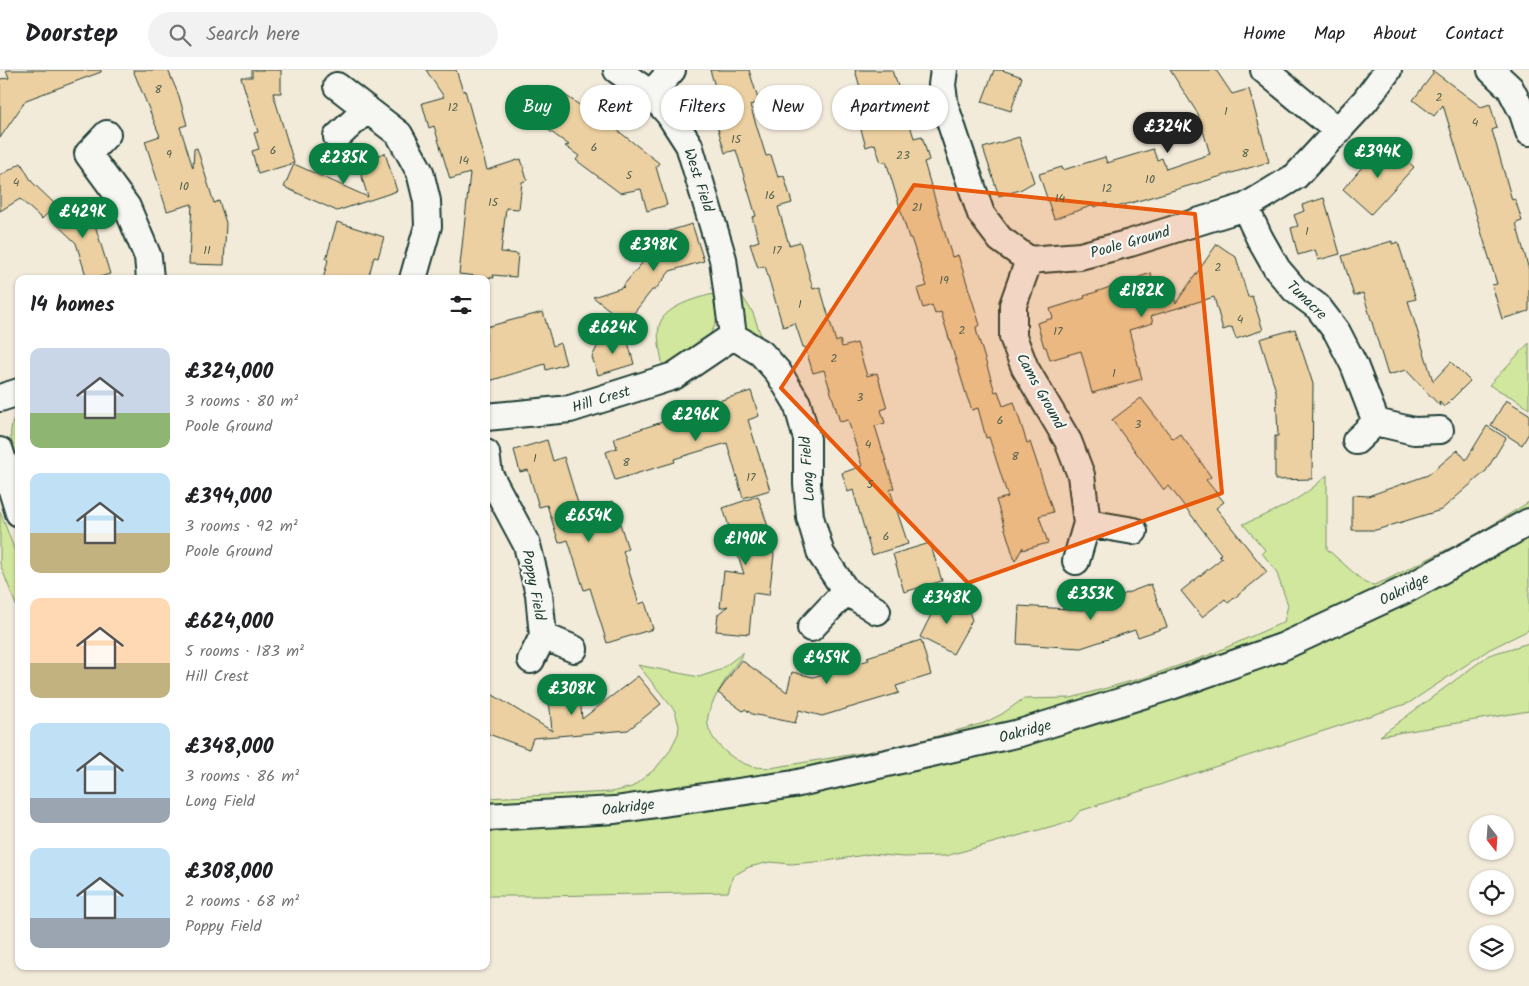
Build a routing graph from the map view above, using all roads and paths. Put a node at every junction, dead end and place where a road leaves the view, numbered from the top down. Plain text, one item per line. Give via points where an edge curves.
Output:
1 (617, 70) edge
2 (672, 70) edge
3 (944, 70) edge
4 (1264, 70) edge
5 (1388, 70) edge
6 (1491, 70) edge
7 (638, 85) edge
8 (337, 86) dead end
9 (651, 94) joint
10 (367, 109) junction
11 (1338, 131) junction
12 (1529, 132) edge
13 (107, 134) dead end
14 (337, 138) dead end
15 (1245, 207) junction
16 (1029, 260) junction
17 (150, 275) edge
18 (414, 275) edge
19 (733, 336) junction
20 (15, 393) edge
21 (0, 398) edge
22 (1376, 422) junction
23 (490, 424) edge
24 (1440, 430) dead end
25 (1356, 441) dead end
26 (0, 451) edge
27 (490, 476) edge
28 (15, 499) edge
29 (1529, 522) edge
30 (1086, 523) junction
31 (1134, 532) dead end
32 (1076, 561) dead end
33 (846, 591) junction
34 (877, 611) dead end
35 (811, 628) dead end
36 (543, 636) junction
37 (574, 649) dead end
38 (531, 660) dead end
39 (490, 817) edge

1 - 7 street, West Field
2 - 9 street
3 - 16 street via 945,106 981,214 1000,239
4 - 11 street
5 - 11 street, Poole Ground
6 - 12 street via 1510,88
8 - 10 street
9 - 19 street, West Field via 669,114 688,145 723,259
10 - 14 street
10 - 18 street via 399,134 420,172 427,201 428,226
11 - 15 street, Poole Ground via 1296,176
13 - 17 street via 88,154 127,207 148,257
15 - 16 street, Poole Ground via 1080,256
15 - 22 street, Tunacre via 1277,269 1295,290 1318,307 1337,332
16 - 30 street, Cams Ground via 1013,305 1013,336 1025,368 1068,441 1081,475
19 - 23 street, Hill Crest via 674,376 570,409
19 - 33 street, Long Field via 761,353 778,372 797,403 807,439 810,517 821,554
20 - 21 street
22 - 24 street via 1414,431
22 - 25 street
26 - 28 street
27 - 36 street, Poppy Field via 527,545 539,594
29 - 39 street, Oakridge via 1405,590 1282,646 1171,686 1020,733 794,784 615,810
30 - 31 street
30 - 32 street, Cams Ground
33 - 34 street, Long Field
33 - 35 street
36 - 37 street, Poppy Field
36 - 38 street, Poppy Field

